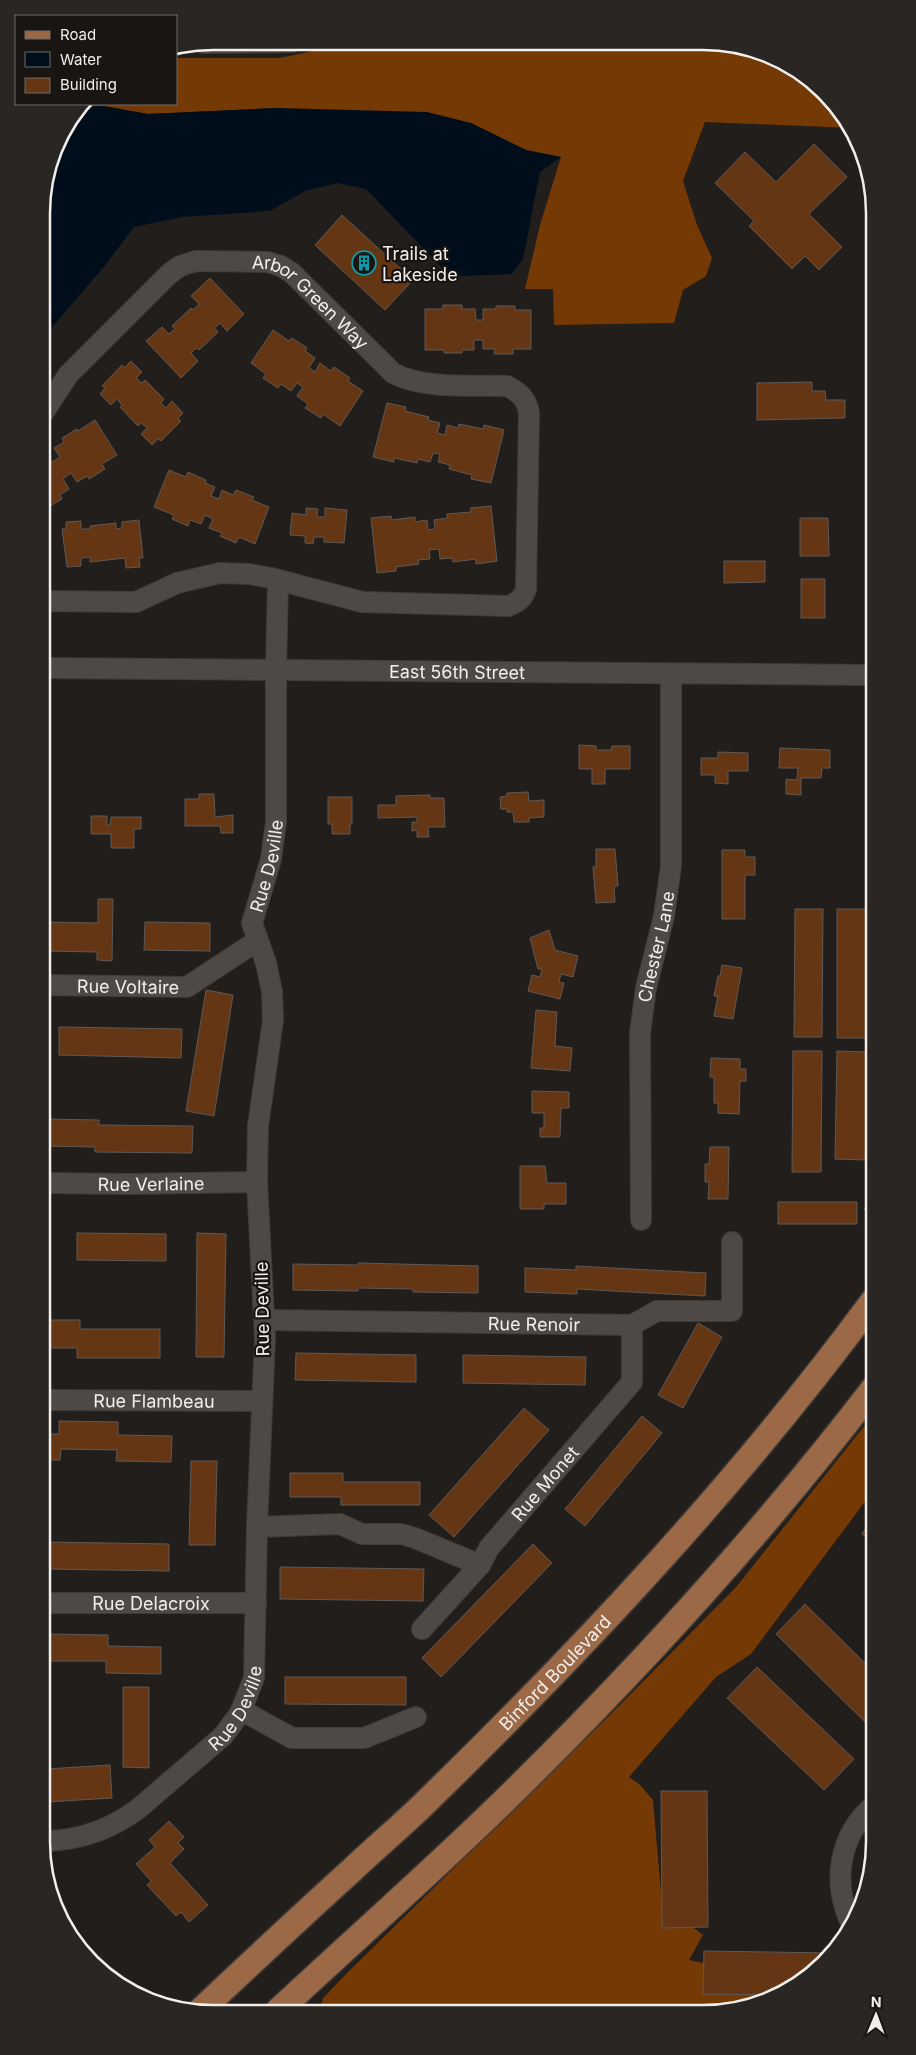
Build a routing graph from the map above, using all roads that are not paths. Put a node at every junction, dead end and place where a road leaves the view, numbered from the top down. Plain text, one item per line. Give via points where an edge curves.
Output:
1 (50, 402) edge
2 (278, 581) junction
3 (50, 601) edge
4 (50, 668) edge
5 (276, 670) junction
6 (671, 674) junction
7 (866, 675) edge
8 (257, 941) junction
9 (50, 985) edge
10 (257, 1182) junction
11 (50, 1183) edge
12 (641, 1220) dead end
13 (732, 1242) dead end
14 (866, 1308) edge
15 (264, 1320) junction
16 (632, 1325) junction
17 (866, 1397) edge
18 (50, 1400) edge
19 (262, 1401) junction
20 (257, 1527) junction
21 (480, 1565) junction
22 (50, 1603) edge
23 (256, 1603) junction
24 (422, 1629) dead end
25 (241, 1710) junction
26 (416, 1717) dead end
27 (866, 1813) edge
28 (50, 1842) edge
29 (848, 1915) edge
30 (206, 2005) edge
31 (284, 2005) edge

1 - 2 street, Arbor Green Way via 68,375 176,269 196,261 268,262 281,266 394,374 417,382 506,386 525,400 528,409 526,589 517,602 508,606 362,602
2 - 3 street via 249,574 220,573 177,583 136,602
2 - 5 street, Rue Deville
4 - 5 street, East 56th Street
5 - 6 street, East 56th Street
5 - 8 street, Rue Deville via 276,822 271,859 252,923
6 - 7 street, East 56th Street
6 - 12 street, Chester Lane via 671,866 640,1033
8 - 9 street, Rue Voltaire via 187,987
8 - 10 street, Rue Deville via 272,992 273,1020 258,1126
10 - 11 street, Rue Verlaine
10 - 15 street, Rue Deville
13 - 16 street via 732,1311 656,1311
14 - 30 main road, Binford Boulevard via 756,1449 599,1628 426,1802
15 - 16 street, Rue Renoir
15 - 19 street, Rue Deville
16 - 21 street, Rue Monet via 632,1382 489,1548
17 - 31 main road via 743,1546 616,1687 501,1804
18 - 19 street, Rue Flambeau
19 - 20 street, Rue Deville
20 - 21 street via 340,1524 362,1534 401,1534
20 - 23 street, Rue Deville
21 - 24 street, Rue Monet
22 - 23 street, Rue Delacroix
23 - 25 street, Rue Deville via 254,1678
25 - 26 street via 292,1738 364,1738
25 - 28 street, Rue Deville via 223,1736 126,1818 91,1834
27 - 29 street via 853,1830 842,1860 841,1893

